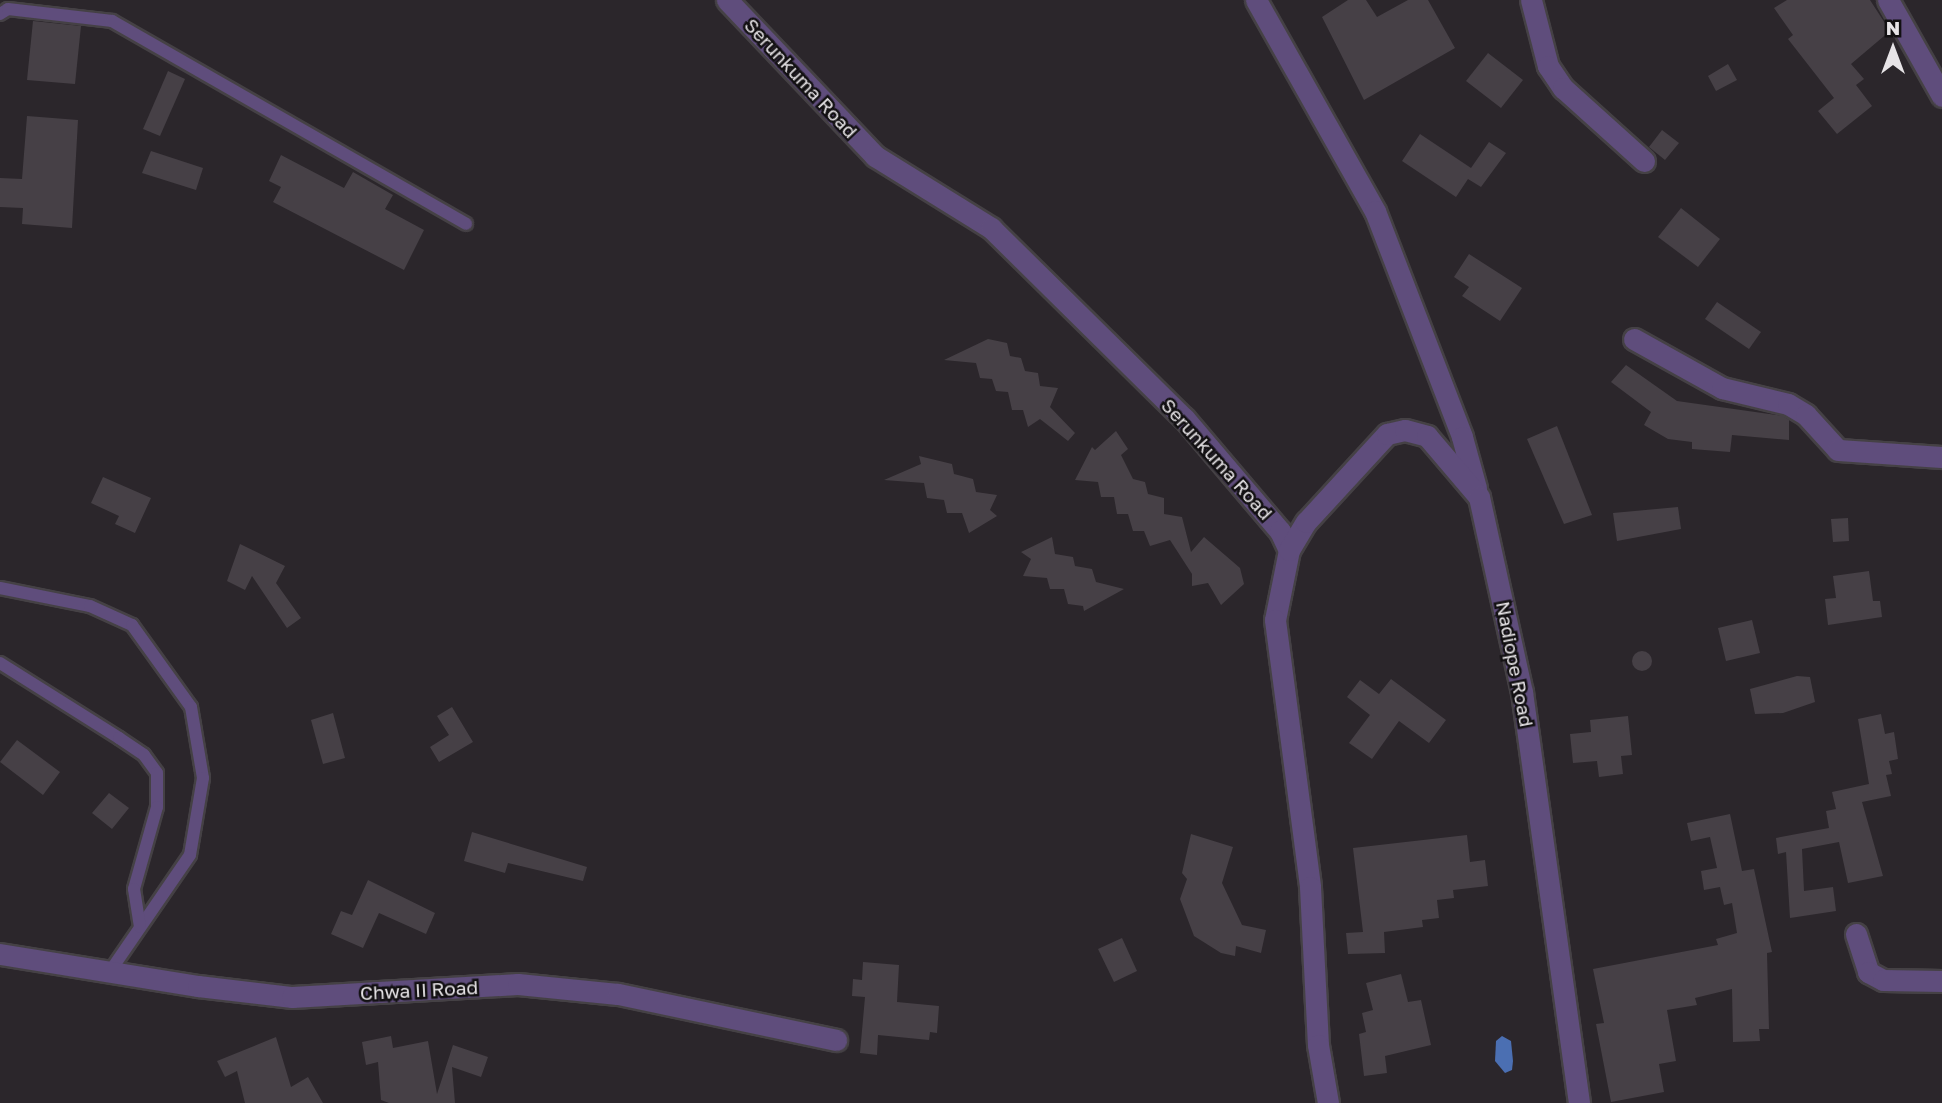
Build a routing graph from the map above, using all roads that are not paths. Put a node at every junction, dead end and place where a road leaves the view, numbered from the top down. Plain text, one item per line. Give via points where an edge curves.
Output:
1 (727, 0) edge
2 (1256, 0) edge
3 (1531, 0) edge
4 (1888, 0) edge
5 (0, 14) edge
6 (1942, 96) edge
7 (1644, 161) dead end
8 (466, 224) dead end
9 (1634, 339) dead end
10 (1942, 457) edge
11 (1479, 497) junction
12 (1289, 550) junction
13 (0, 588) edge
14 (0, 663) edge
15 (140, 927) junction
16 (1856, 934) dead end
17 (0, 954) edge
18 (111, 970) junction
19 (1942, 981) edge
20 (836, 1040) dead end
21 (1328, 1103) edge
22 (1579, 1103) edge

1 - 12 street, Serunkuma Road via 875,156 991,228 1184,418 1263,507
2 - 11 street via 1375,211 1462,437
3 - 7 street via 1548,66
4 - 6 street
5 - 8 lane via 8,9 113,21
9 - 10 street via 1722,388 1788,404 1807,415 1838,450
11 - 12 street, Nadiope Road via 1427,436 1405,430 1387,434 1306,522
11 - 22 street, Nadiope Road via 1522,692
12 - 21 street via 1275,620 1310,887 1318,1045
13 - 15 lane via 90,606 132,625 191,707 203,778 190,855
14 - 15 lane via 128,743 144,755 156,773 157,807 134,888
15 - 18 lane
16 - 19 street via 1868,972 1883,979
17 - 18 street, Chwa II Road
18 - 20 street, Chwa II Road via 292,997 518,984 593,991

